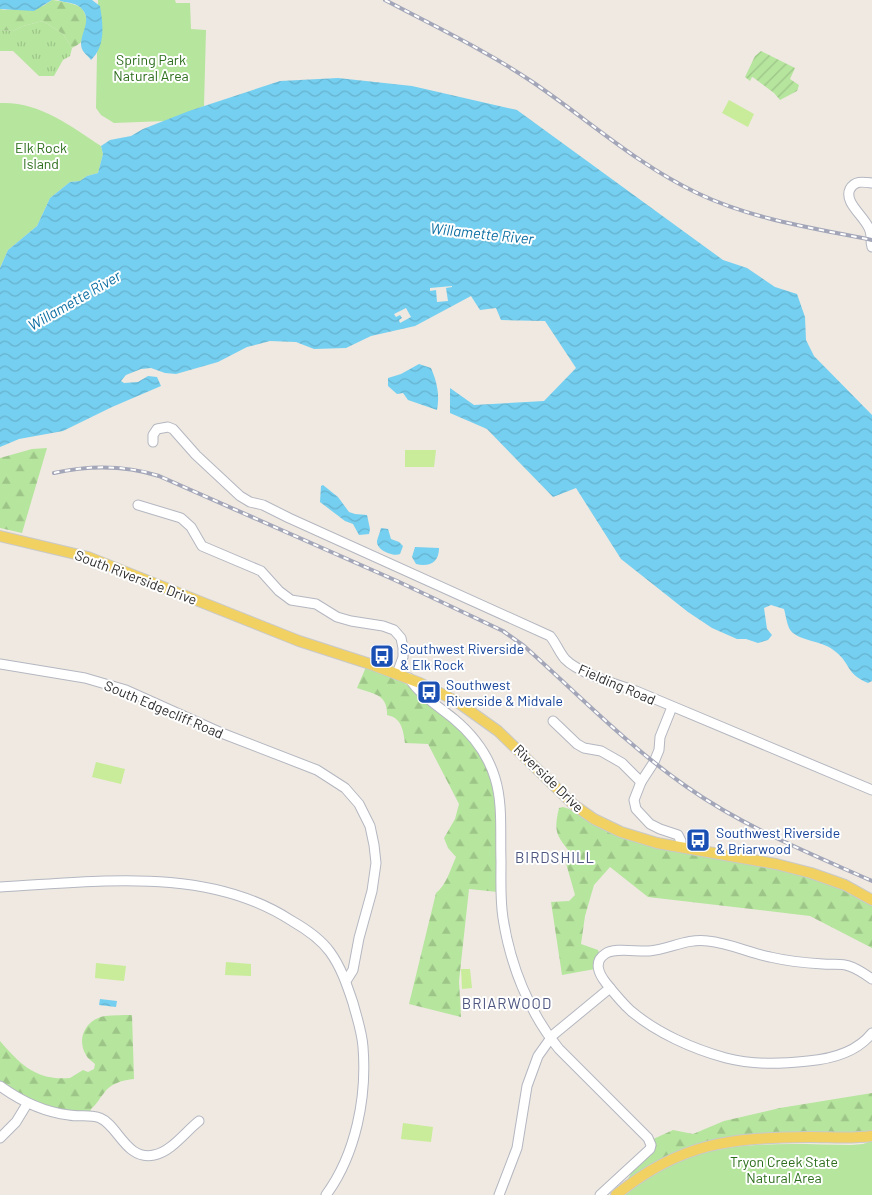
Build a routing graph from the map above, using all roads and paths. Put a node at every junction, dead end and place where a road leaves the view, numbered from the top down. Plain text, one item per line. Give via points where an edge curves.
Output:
1 (872, 183) edge
2 (872, 246) edge
3 (153, 442) dead end
4 (138, 505) dead end
5 (0, 536) edge
6 (268, 629) joint
7 (0, 664) edge
8 (397, 674) junction
9 (409, 678) junction
10 (672, 707) junction
11 (553, 721) dead end
12 (641, 782) junction
13 (872, 790) edge
14 (680, 847) junction
15 (0, 887) edge
16 (872, 900) edge
17 (872, 980) edge
18 (346, 981) junction
19 (610, 988) junction
20 (872, 1033) edge
21 (550, 1039) junction
22 (0, 1086) edge
23 (28, 1104) junction
24 (199, 1121) dead end
25 (872, 1136) edge
26 (0, 1138) edge
27 (326, 1195) edge
28 (499, 1195) edge
29 (600, 1195) edge
30 (616, 1195) edge

1 - 2 street via 854,184 849,196 870,230
3 - 10 street, Fielding Road via 157,428 173,429 196,455 250,502 268,507 550,636 572,664
4 - 8 street via 181,518 192,527 202,546 261,571 279,592 291,600 316,604 344,619 394,630 401,638 403,648
5 - 6 main road, South Riverside Drive via 88,557
6 - 8 main road, Riverside Drive
7 - 18 street, South Edgecliff Road via 114,686 317,770 341,785 359,804 370,826 375,874 353,970
8 - 9 main road, Riverside Drive
9 - 14 main road, Riverside Drive via 456,701 498,731 564,796 594,819 635,837
9 - 21 street via 417,690 463,728 492,770 500,808 502,907 507,939 524,990
10 - 12 street via 660,737 659,750
10 - 13 street, Fielding Road
11 - 12 street via 577,744 601,751 622,763
12 - 14 street via 635,796 636,809 655,826 678,835
14 - 16 main road, Riverside Drive via 811,873
15 - 18 street via 103,881 187,884 228,892 293,921 321,942 333,956
17 - 19 street via 843,964 772,958 711,941 694,940 652,950 605,953 598,967 600,976
18 - 27 street via 361,1034 363,1086 353,1141
19 - 20 street via 637,1016 664,1033 740,1061 779,1064 825,1060 852,1049
19 - 21 street
21 - 28 street via 531,1073 517,1148
21 - 29 street via 648,1138 651,1145
22 - 23 street
23 - 24 street via 52,1113 100,1118 128,1147 148,1156 170,1147
23 - 26 street
25 - 30 main road via 746,1139 717,1144 663,1164

